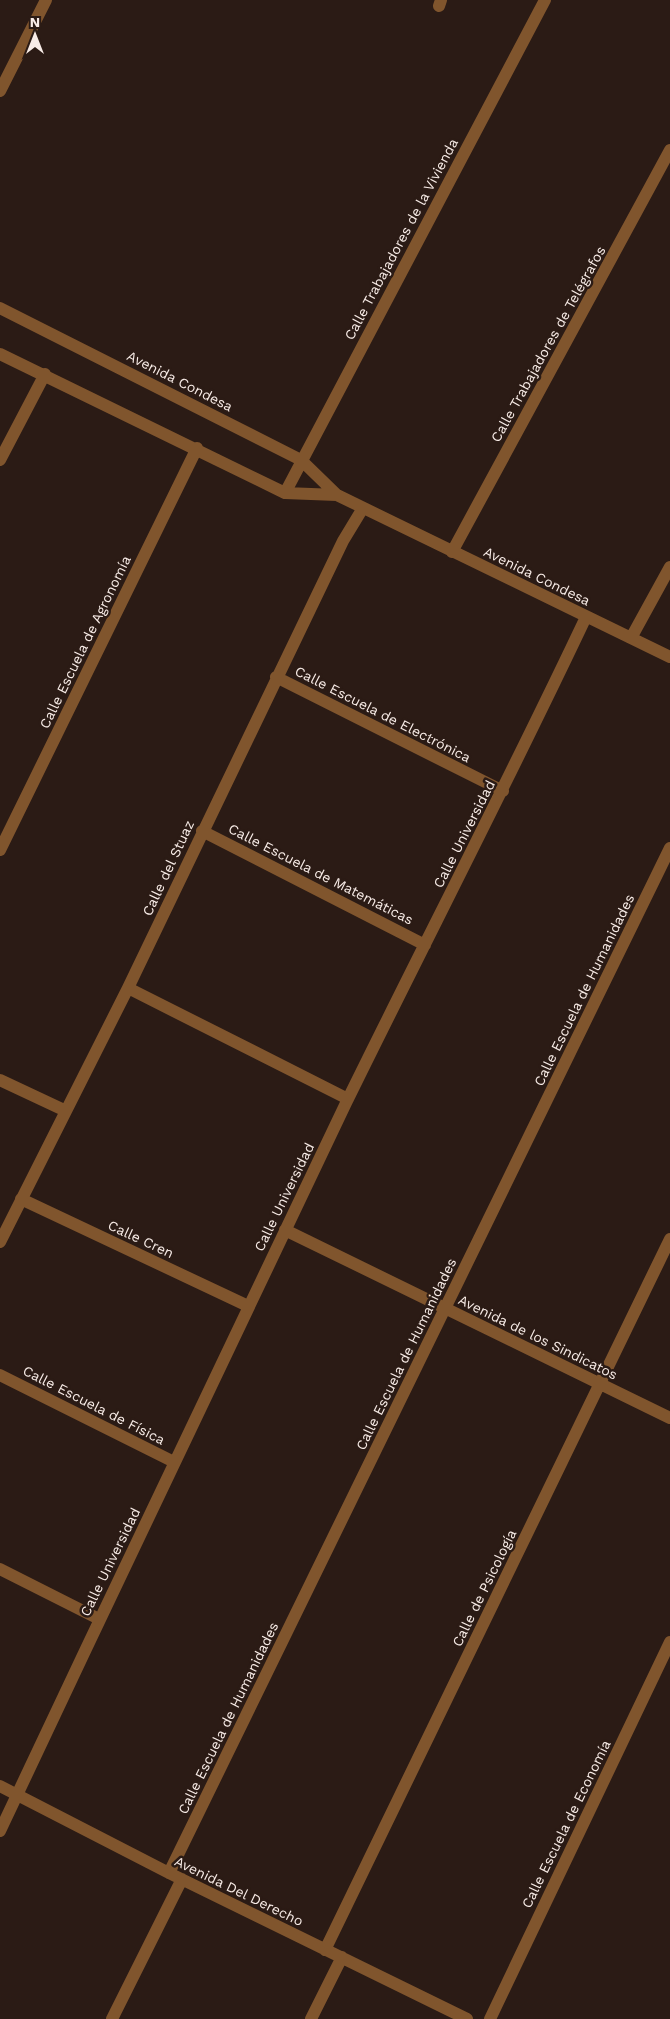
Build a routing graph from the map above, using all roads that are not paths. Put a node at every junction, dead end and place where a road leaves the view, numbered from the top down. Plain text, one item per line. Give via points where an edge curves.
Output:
1 (46, 0) edge
2 (545, 0) edge
3 (0, 91) edge
4 (670, 150) edge
5 (0, 308) edge
6 (0, 354) edge
7 (45, 374) junction
8 (197, 448) junction
9 (0, 460) edge
10 (302, 460) junction
11 (284, 493) junction
12 (337, 494) junction
13 (363, 508) junction
14 (452, 552) junction
15 (670, 567) edge
16 (586, 617) junction
17 (631, 638) junction
18 (670, 657) edge
19 (276, 677) junction
20 (503, 791) junction
21 (202, 831) junction
22 (670, 848) edge
23 (0, 850) edge
24 (425, 944) junction
25 (128, 988) junction
26 (0, 1080) edge
27 (348, 1099) junction
28 (66, 1111) junction
29 (21, 1199) junction
30 (285, 1230) junction
31 (670, 1239) edge
32 (0, 1242) edge
33 (248, 1306) junction
34 (445, 1308) junction
35 (0, 1375) edge
36 (599, 1384) junction
37 (670, 1418) edge
38 (174, 1462) junction
39 (0, 1569) edge
40 (99, 1618) junction
41 (670, 1642) edge
42 (0, 1786) edge
43 (18, 1794) junction
44 (0, 1830) edge
45 (169, 1873) junction
46 (182, 1879) junction
47 (325, 1950) junction
48 (342, 1956) junction
49 (112, 2019) edge
50 (311, 2019) edge
51 (467, 2019) edge
52 (490, 2019) edge

1 - 3 street
2 - 10 street, Calle Trabajadores de la Vivienda
4 - 14 street, Calle Trabajadores de Telégrafos
5 - 10 street, Avenida Condesa
6 - 7 street, Avenida Condesa
7 - 8 street, Avenida Condesa
7 - 9 street
8 - 11 street, Avenida Condesa
8 - 23 street, Calle Escuela de Agronomía
10 - 11 street, Calle Trabajadores de la Vivienda
10 - 12 street, Avenida Condesa
11 - 12 street, Avenida Condesa
12 - 13 street, Avenida Condesa
13 - 14 street, Avenida Condesa
13 - 19 street, Calle del Stuaz via 343,541
14 - 16 street, Avenida Condesa
15 - 17 street
16 - 17 street, Avenida Condesa
16 - 20 street, Calle Universidad
17 - 18 street, Avenida Condesa
19 - 20 street, Calle Escuela de Electrónica
19 - 21 street, Calle del Stuaz
20 - 24 street, Calle Universidad
21 - 24 street, Calle Escuela de Matemáticas
21 - 25 street, Calle del Stuaz
22 - 34 street, Calle Escuela de Humanidades
24 - 27 street, Calle Universidad
25 - 27 street
25 - 28 street, Calle del Stuaz
26 - 28 street
27 - 30 street, Calle Universidad
28 - 29 street, Calle del Stuaz
29 - 32 street, Calle del Stuaz
29 - 33 street, Calle Cren
30 - 33 street, Calle Universidad
30 - 34 street, Avenida de los Sindicatos
31 - 36 street, Calle de Psicología
33 - 38 street, Calle Universidad
34 - 36 street, Avenida de los Sindicatos
34 - 45 street, Calle Escuela de Humanidades
35 - 38 street, Calle Escuela de Física
36 - 37 street, Avenida de los Sindicatos
36 - 47 street, Calle de Psicología
38 - 40 street, Calle Universidad
39 - 40 street
40 - 43 street, Calle Universidad
41 - 52 street, Calle Escuela de Economía
42 - 43 street, Avenida Del Derecho
43 - 44 street, Calle Universidad
43 - 45 street, Avenida Del Derecho
45 - 46 street, Avenida Del Derecho
46 - 47 street, Avenida Del Derecho
46 - 49 street
47 - 48 street, Avenida Del Derecho
48 - 50 street
48 - 51 street, Avenida Del Derecho

